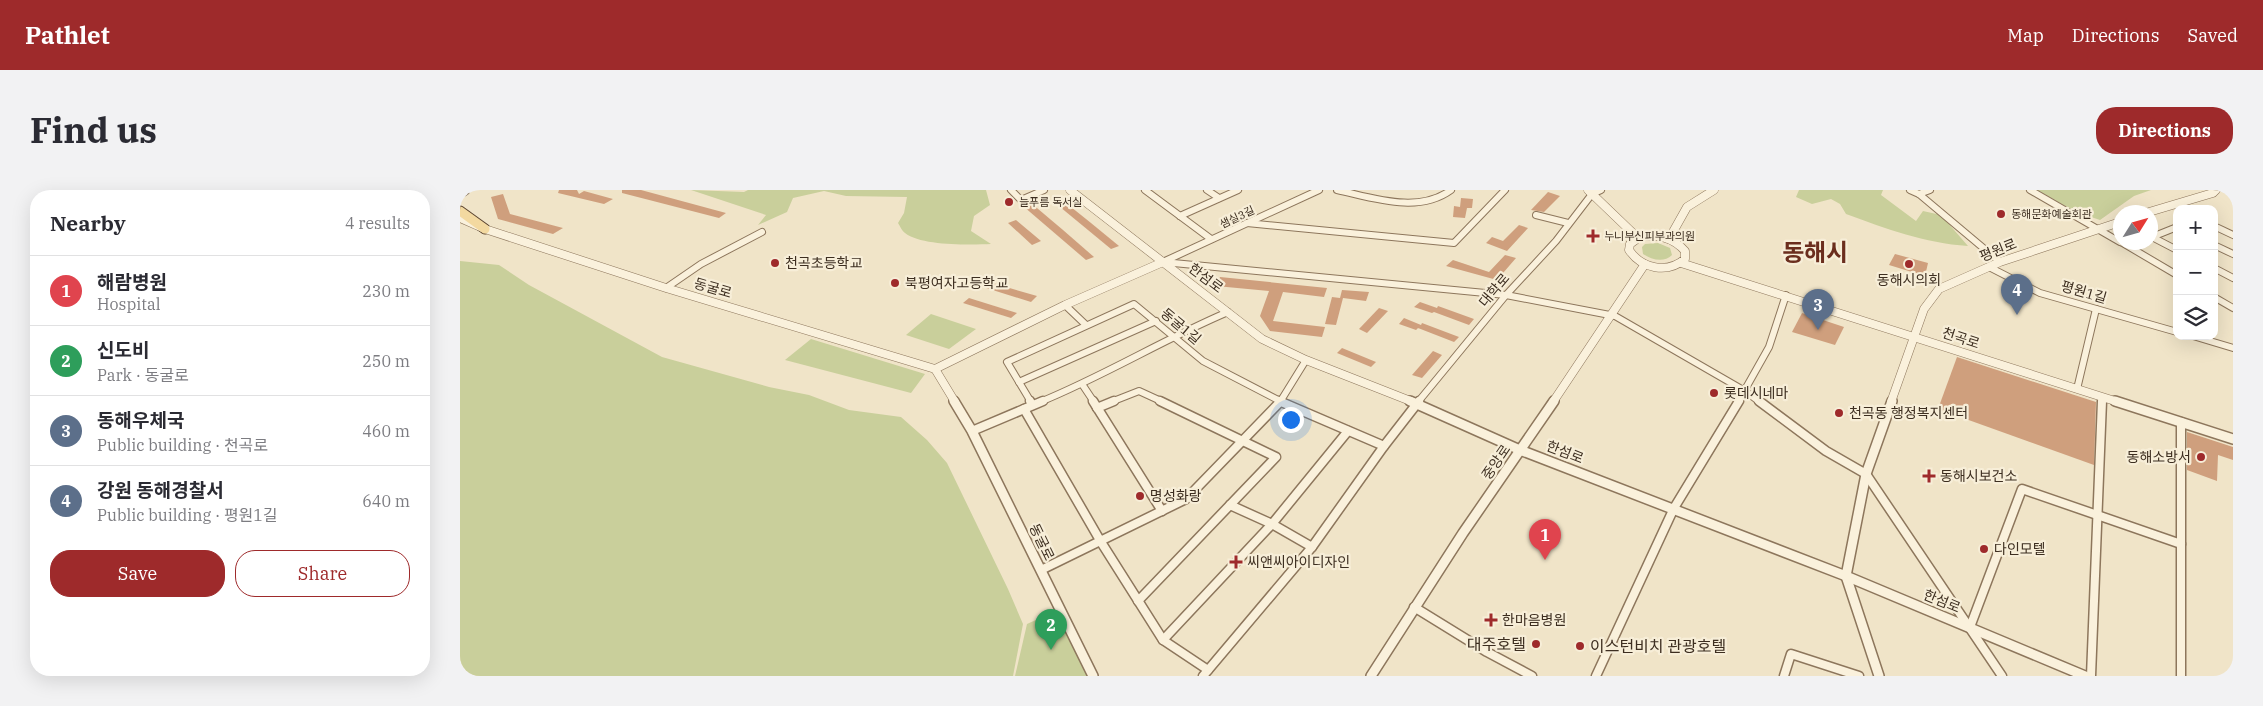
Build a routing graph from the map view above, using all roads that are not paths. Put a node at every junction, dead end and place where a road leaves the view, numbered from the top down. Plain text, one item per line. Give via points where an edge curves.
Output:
1 (466, 190) edge
2 (1012, 190) edge
3 (1044, 190) edge
4 (1070, 190) edge
5 (1145, 190) edge
6 (1207, 190) edge
7 (1238, 190) edge
8 (1319, 190) edge
9 (1337, 190) edge
10 (1451, 190) edge
11 (1505, 190) edge
12 (1601, 190) edge
13 (1714, 190) edge
14 (1910, 190) edge
15 (1930, 190) edge
16 (2030, 190) edge
17 (2212, 191) edge
18 (1590, 192) edge
19 (460, 194) edge
20 (1919, 194) junction
21 (1219, 198) junction
22 (2180, 205) edge
23 (2173, 208) edge
24 (2158, 210) edge
25 (460, 211) edge
26 (1536, 215) dead end
27 (1180, 216) junction
28 (460, 217) edge
29 (1247, 223) junction
30 (1568, 223) junction
31 (2113, 224) edge
32 (2218, 228) edge
33 (485, 229) junction
34 (2098, 229) junction
35 (2173, 229) edge
36 (762, 232) dead end
37 (2233, 235) edge
38 (2113, 237) edge
39 (1638, 238) junction
40 (1669, 239) junction
41 (1211, 240) junction
42 (2218, 247) edge
43 (2173, 248) edge
44 (2135, 250) edge
45 (2233, 254) edge
46 (1163, 262) junction
47 (2000, 262) junction
48 (1681, 263) junction
49 (1645, 264) junction
50 (1989, 267) junction
51 (2218, 270) edge
52 (2173, 273) edge
53 (2233, 278) edge
54 (666, 288) junction
55 (1506, 294) junction
56 (1786, 295) junction
57 (2218, 299) edge
58 (1065, 305) junction
59 (2233, 308) edge
60 (2096, 309) junction
61 (1228, 312) junction
62 (1615, 316) junction
63 (1156, 321) junction
64 (1086, 325) junction
65 (2173, 331) edge
66 (1914, 337) junction
67 (1173, 338) junction
68 (2206, 340) edge
69 (2233, 348) edge
70 (1306, 360) junction
71 (935, 369) junction
72 (1019, 382) junction
73 (1082, 384) junction
74 (2077, 389) junction
75 (1745, 391) junction
76 (2102, 397) junction
77 (1281, 400) junction
78 (1417, 404) junction
79 (1028, 407) junction
80 (1097, 408) junction
81 (2181, 422) junction
82 (972, 431) junction
83 (1348, 431) junction
84 (2233, 439) edge
85 (1242, 442) junction
86 (1384, 446) junction
87 (1520, 450) junction
88 (1866, 474) junction
89 (1230, 505) junction
90 (1674, 508) junction
91 (1162, 511) junction
92 (2098, 515) junction
93 (1272, 524) junction
94 (1101, 542) junction
95 (2181, 544) junction
96 (1312, 547) junction
97 (1041, 570) junction
98 (1846, 576) junction
99 (1138, 601) junction
100 (1414, 607) junction
101 (1970, 627) junction
102 (1163, 640) junction
103 (1206, 673) edge
104 (1093, 676) edge
105 (1371, 676) edge
106 (1532, 676) edge
107 (1596, 676) edge
108 (1784, 676) edge
109 (1859, 676) edge
110 (1879, 676) edge
111 (2002, 676) edge
112 (2086, 676) edge
113 (2091, 676) edge
114 (2180, 676) edge

1 - 19 main road
2 - 3 street via 1021,200
4 - 46 street, 한섬로
5 - 27 street, 샘실3길
6 - 21 street
7 - 21 street
8 - 29 street, 샘실3길
9 - 10 street via 1415,204 1432,202
11 - 29 street via 1454,243
12 - 18 street
13 - 40 street via 1687,207
14 - 20 street
15 - 20 street
16 - 34 street
17 - 22 street
18 - 30 street, 대학로
18 - 39 street
20 - 47 street
21 - 27 street
23 - 24 street
25 - 33 main road
26 - 30 street
27 - 41 street, 샘실3길
28 - 33 street, 동굴로
29 - 41 street, 샘실3길
30 - 55 street, 대학로 via 1556,241
31 - 34 street, 평원로
32 - 37 street
33 - 54 street, 동굴로
34 - 38 street
34 - 47 street, 평원로
35 - 43 street via 2152,237
36 - 54 street via 701,264
39 - 40 street
39 - 49 street via 1628,250
40 - 48 street via 1678,243 1685,252
41 - 46 street
42 - 45 street
44 - 52 street
46 - 55 street
46 - 58 street
46 - 61 street, 한섬로
47 - 50 street, 평원로
48 - 49 street, 천곡로 via 1669,267
48 - 56 street, 천곡로
49 - 62 street, 중앙로
50 - 60 street, 평원1길 via 2040,292
50 - 66 street, 평원로 via 1940,289 1924,309
51 - 53 street
54 - 71 street, 동굴로
55 - 62 street
55 - 78 street, 대학로
56 - 66 street, 천곡로
56 - 75 street via 1769,346
57 - 59 street
58 - 64 street
58 - 71 street
60 - 65 street, 평원1길
60 - 74 street
61 - 67 street
61 - 70 street, 한섬로 via 1262,339
62 - 75 street
62 - 87 street, 중앙로
63 - 64 street, 동굴1길 via 1134,304
63 - 67 street, 동굴1길
63 - 72 street
64 - 72 street, 동굴1길 via 1007,362
66 - 74 street, 천곡로
66 - 88 street
67 - 73 street
67 - 77 street, 동굴1길 via 1214,367
68 - 69 street
70 - 77 street
70 - 78 street, 한섬로
71 - 82 street, 동굴로
72 - 79 street, 동굴1길
73 - 79 street
73 - 80 street
74 - 76 street, 천곡로
75 - 88 street via 1826,451
75 - 90 street
76 - 81 street, 천곡로
76 - 92 street
77 - 83 street, 동굴1길
77 - 85 street
78 - 86 street, 대학로
78 - 87 street, 한섬로
79 - 82 street
79 - 94 street, 동굴1길
80 - 85 street via 1139,390
80 - 91 street
81 - 84 street, 천곡로
81 - 95 street
82 - 97 street, 동굴로
83 - 86 street, 동굴1길
83 - 93 street
85 - 89 street via 1276,458
85 - 91 street via 1186,499
86 - 96 street, 대학로
87 - 90 street, 한섬로
87 - 100 street, 중앙로
88 - 98 street
88 - 101 street
89 - 93 street
89 - 99 street
90 - 98 street, 한섬로
90 - 107 street
91 - 94 street
92 - 95 street
92 - 101 street via 2022,489
92 - 113 street
93 - 96 street
93 - 102 street
94 - 97 street
94 - 99 street, 동굴1길
95 - 114 street
96 - 103 street, 대학로
97 - 104 street, 동굴로
98 - 101 street, 한섬로
98 - 110 street
99 - 102 street, 동굴1길
100 - 105 street, 중앙로
100 - 106 street
101 - 111 street
101 - 112 street, 한섬로
102 - 103 street
108 - 109 street via 1791,654

